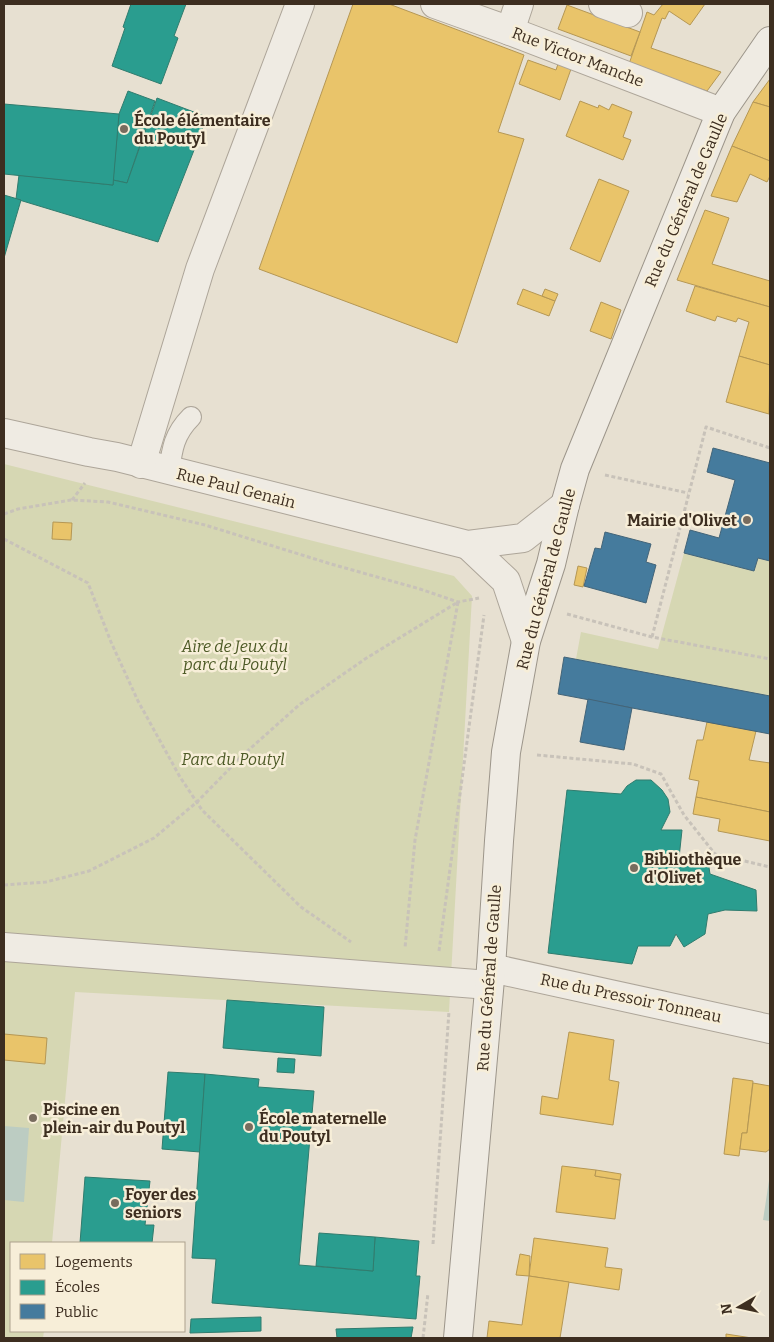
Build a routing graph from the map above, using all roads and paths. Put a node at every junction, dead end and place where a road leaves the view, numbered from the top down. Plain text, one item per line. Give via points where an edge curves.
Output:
1 (300, 4) edge
2 (435, 4) edge
3 (519, 4) edge
4 (510, 30) junction
5 (770, 41) edge
6 (720, 112) junction
7 (191, 418) dead end
8 (4, 433) edge
9 (770, 448) edge
10 (141, 464) junction
11 (575, 469) junction
12 (169, 471) junction
13 (88, 480) dead end
14 (688, 493) junction
15 (71, 500) junction
16 (565, 505) junction
17 (4, 514) edge
18 (4, 539) edge
19 (468, 545) junction
20 (481, 593) dead end
21 (458, 602) junction
22 (537, 606) junction
23 (484, 612) dead end
24 (652, 637) junction
25 (526, 641) junction
26 (770, 659) edge
27 (506, 752) junction
28 (196, 802) junction
29 (770, 867) edge
30 (4, 884) edge
31 (359, 945) dead end
32 (4, 947) edge
33 (405, 949) dead end
34 (490, 977) junction
35 (433, 981) junction
36 (770, 1029) edge
37 (433, 1244) dead end
38 (428, 1292) dead end
39 (423, 1338) edge
40 (458, 1338) edge

1 - 10 street via 200,269
2 - 4 street, Rue Victor Manche
3 - 4 street
4 - 6 street, Rue Victor Manche
5 - 6 street, Rue du Général de Gaulle
6 - 11 street, Rue du Général de Gaulle
7 - 12 lane via 176,437
8 - 10 street, Rue Paul Genain
9 - 14 path via 706,427
10 - 12 street, Rue Paul Genain
11 - 14 path
11 - 16 street, Rue du Général de Gaulle
12 - 19 street, Rue Paul Genain
13 - 15 path
14 - 24 path
15 - 17 path
15 - 21 path via 108,502 204,525
16 - 19 street, Rue Paul Genain via 523,538
16 - 22 street, Rue du Général de Gaulle
18 - 28 path via 88,583 138,701
19 - 25 street, Rue Paul Genain via 506,581
20 - 21 path via 481,598
21 - 28 path via 364,659 299,705
21 - 33 path via 415,840
22 - 24 path
22 - 25 street, Rue du Général de Gaulle
23 - 35 path
24 - 26 path
25 - 27 street, Rue du Général de Gaulle
27 - 29 path via 632,764 661,774 684,815 715,854
27 - 34 street, Rue du Général de Gaulle
28 - 30 path via 154,838 89,871 46,882
28 - 31 path via 301,907
32 - 35 street, Rue du Pressoir Tonneau
34 - 35 street, Rue du Pressoir Tonneau
34 - 36 street, Rue du Pressoir Tonneau
34 - 40 street, Rue du Général de Gaulle
35 - 37 path via 450,1005
38 - 39 path

